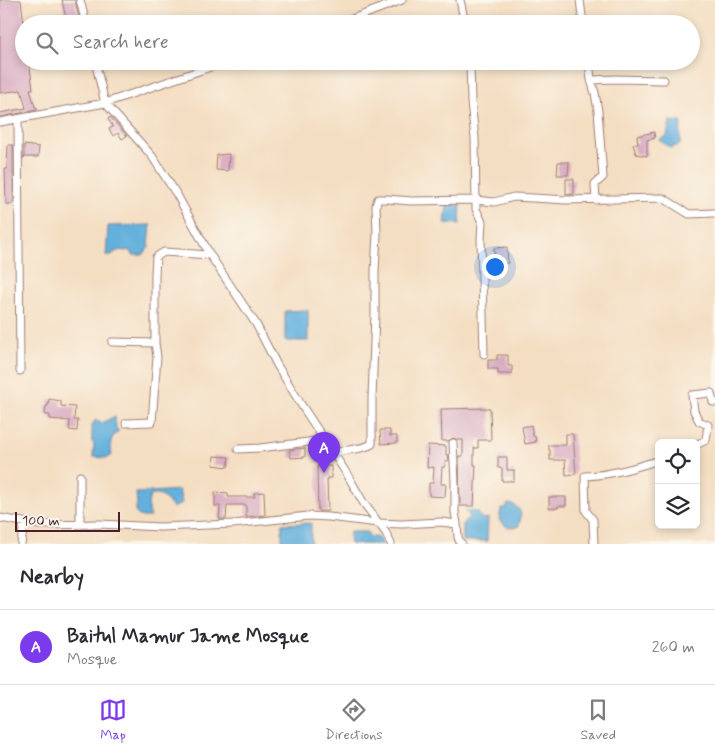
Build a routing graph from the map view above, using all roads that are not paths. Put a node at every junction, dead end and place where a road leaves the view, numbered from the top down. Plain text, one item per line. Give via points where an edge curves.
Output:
1 (80, 0) edge
2 (402, 0) edge
3 (460, 0) edge
4 (580, 0) edge
5 (84, 15) edge
6 (363, 15) edge
7 (463, 15) edge
8 (582, 15) edge
9 (98, 70) edge
10 (202, 70) edge
11 (470, 70) edge
12 (590, 70) edge
13 (591, 80) junction
14 (664, 80) dead end
15 (106, 103) junction
16 (18, 120) junction
17 (0, 122) edge
18 (476, 200) junction
19 (596, 200) junction
20 (715, 213) edge
21 (210, 255) junction
22 (112, 342) dead end
23 (155, 343) junction
24 (484, 354) dead end
25 (20, 371) dead end
26 (715, 402) edge
27 (126, 423) dead end
28 (324, 440) junction
29 (453, 443) dead end
30 (700, 443) edge
31 (238, 449) dead end
32 (333, 454) junction
33 (655, 461) edge
34 (80, 476) dead end
35 (0, 518) edge
36 (24, 522) junction
37 (378, 523) junction
38 (457, 524) junction
39 (80, 525) junction
40 (21, 544) edge
41 (391, 544) edge
42 (462, 544) edge
43 (594, 544) edge

1 - 5 street
2 - 6 street
3 - 7 street
4 - 8 street
9 - 15 street
10 - 15 street
11 - 18 street
12 - 13 street
13 - 14 street
13 - 19 street via 598,111 603,177 595,184
15 - 16 street
15 - 21 street via 152,156
16 - 17 street
16 - 25 street
18 - 19 street via 494,202 514,197
18 - 24 street via 482,222
18 - 32 street via 411,202 378,199 372,444
19 - 20 street via 663,198 689,214
21 - 23 street via 164,252 156,257
21 - 28 street via 256,324 287,382
22 - 23 street
23 - 27 street via 158,357 152,422
26 - 30 street via 710,393 692,395 699,421 708,425 706,440
28 - 31 street
28 - 32 street
29 - 38 street
32 - 37 street
33 - 43 street via 585,476 586,511 594,520
34 - 39 street
35 - 36 street
36 - 39 street
36 - 40 street
37 - 38 street
37 - 39 street via 308,516 160,527
37 - 41 street
38 - 42 street

